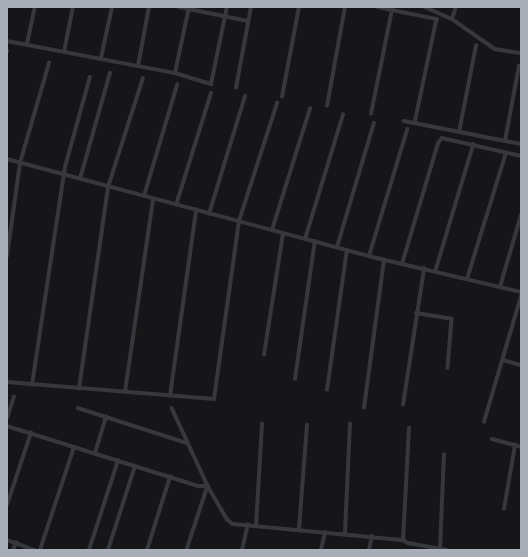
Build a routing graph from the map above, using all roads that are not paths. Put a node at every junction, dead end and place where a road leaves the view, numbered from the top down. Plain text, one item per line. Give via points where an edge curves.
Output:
1 (35, 7) edge
2 (73, 7) edge
3 (112, 7) edge
4 (149, 7) edge
5 (179, 7) edge
6 (227, 7) edge
7 (251, 7) edge
8 (299, 7) edge
9 (345, 7) edge
10 (378, 7) edge
11 (409, 7) edge
12 (425, 7) edge
13 (456, 7) edge
14 (189, 8) edge
15 (392, 10) junction
16 (407, 13) junction
17 (225, 16) junction
18 (452, 19) junction
19 (248, 21) junction
20 (7, 41) edge
21 (27, 44) junction
22 (476, 46) dead end
23 (64, 52) junction
24 (521, 53) edge
25 (101, 58) junction
26 (49, 63) dead end
27 (138, 66) junction
28 (519, 66) dead end
29 (110, 73) dead end
30 (175, 73) junction
31 (90, 78) dead end
32 (143, 78) dead end
33 (177, 85) dead end
34 (236, 88) dead end
35 (211, 93) dead end
36 (245, 96) dead end
37 (282, 97) dead end
38 (277, 103) dead end
39 (327, 106) dead end
40 (310, 109) dead end
41 (371, 114) dead end
42 (343, 115) dead end
43 (404, 121) dead end
44 (374, 123) dead end
45 (415, 123) junction
46 (407, 130) dead end
47 (460, 132) junction
48 (505, 141) junction
49 (521, 144) edge
50 (473, 145) junction
51 (506, 153) junction
52 (521, 156) edge
53 (7, 159) edge
54 (20, 163) junction
55 (64, 175) junction
56 (80, 179) junction
57 (108, 187) junction
58 (144, 196) junction
59 (153, 199) junction
60 (176, 205) junction
61 (196, 210) junction
62 (209, 214) junction
63 (521, 215) edge
64 (239, 221) junction
65 (272, 230) junction
66 (283, 233) junction
67 (305, 239) junction
68 (315, 241) junction
69 (337, 247) junction
70 (347, 250) junction
71 (7, 256) edge
72 (369, 256) junction
73 (384, 260) junction
74 (402, 264) junction
75 (424, 269) junction
76 (434, 272) junction
77 (467, 279) junction
78 (500, 287) junction
79 (521, 292) edge
80 (521, 296) edge
81 (416, 313) junction
82 (264, 355) dead end
83 (503, 360) junction
84 (521, 365) edge
85 (448, 368) dead end
86 (295, 379) dead end
87 (7, 382) edge
88 (32, 385) junction
89 (79, 389) junction
90 (327, 390) dead end
91 (125, 392) junction
92 (170, 396) junction
93 (14, 397) dead end
94 (402, 405) dead end
95 (78, 408) dead end
96 (172, 408) dead end
97 (364, 408) dead end
98 (106, 417) junction
99 (7, 418) edge
100 (484, 422) dead end
101 (262, 424) dead end
102 (306, 424) dead end
103 (350, 424) dead end
104 (7, 426) edge
105 (409, 428) dead end
106 (31, 433) junction
107 (492, 440) dead end
108 (187, 443) junction
109 (514, 445) junction
110 (74, 447) junction
111 (521, 447) edge
112 (95, 453) junction
113 (444, 455) dead end
114 (118, 461) junction
115 (135, 466) junction
116 (170, 477) junction
117 (208, 486) junction
118 (7, 506) edge
119 (504, 509) dead end
120 (248, 526) junction
121 (256, 526) junction
122 (299, 529) junction
123 (325, 532) junction
124 (345, 533) junction
125 (372, 536) junction
126 (7, 540) edge
127 (403, 540) junction
128 (16, 544) junction
129 (421, 548) edge
130 (440, 549) junction
131 (14, 550) edge
132 (35, 550) edge
133 (40, 550) edge
134 (89, 550) edge
135 (108, 550) edge
136 (147, 550) edge
137 (187, 550) edge
138 (242, 550) edge
139 (321, 550) edge
140 (369, 550) edge
141 (446, 550) edge

1 - 21 street
2 - 23 street
3 - 25 street
4 - 27 street
5 - 14 street
6 - 17 street
7 - 19 street
8 - 37 street
9 - 39 street
10 - 15 street
11 - 16 street
12 - 18 street
13 - 18 street
14 - 17 street
14 - 30 street
15 - 16 street
15 - 41 street
16 - 45 street via 437,19
17 - 19 street
17 - 30 street via 211,84
18 - 24 street via 495,49
19 - 34 street
20 - 21 street
21 - 23 street
22 - 47 street
23 - 25 street
25 - 27 street
26 - 54 street
27 - 30 street
28 - 48 street
29 - 56 street
31 - 55 street
32 - 57 street
33 - 58 street
35 - 60 street
36 - 62 street
38 - 64 street
40 - 65 street
42 - 67 street
43 - 45 street
44 - 69 street
45 - 47 street
46 - 72 street
47 - 48 street
48 - 49 street
50 - 51 street
50 - 74 street via 444,137 438,143
50 - 76 street
51 - 52 street
51 - 77 street
53 - 54 street
54 - 55 street
54 - 71 street
55 - 56 street
55 - 88 street
56 - 57 street
57 - 58 street
57 - 89 street
58 - 59 street
59 - 60 street
59 - 91 street
60 - 61 street
61 - 62 street
61 - 92 street
62 - 64 street
63 - 78 street
64 - 65 street
64 - 92 street via 214,399
65 - 66 street
66 - 67 street
66 - 82 street
67 - 68 street
68 - 69 street
68 - 86 street
69 - 70 street
70 - 72 street
70 - 90 street
72 - 73 street
73 - 74 street
73 - 97 street
74 - 75 street
75 - 76 street
75 - 81 street
76 - 77 street
77 - 78 street
78 - 79 street
80 - 83 street
81 - 85 street via 452,319
81 - 94 street
83 - 84 street
83 - 100 street
87 - 88 street
88 - 89 street
89 - 91 street
91 - 92 street
93 - 99 street
95 - 98 street
96 - 108 street
98 - 108 street
98 - 112 street
101 - 121 street
102 - 122 street
103 - 124 street
104 - 106 street
105 - 127 street
106 - 110 street
106 - 118 street
107 - 109 street
108 - 117 street
109 - 111 street
109 - 119 street
110 - 112 street
110 - 133 street
112 - 114 street
113 - 130 street
114 - 115 street
114 - 134 street
115 - 116 street
115 - 135 street
116 - 117 street via 199,486
116 - 136 street
117 - 120 street via 228,520 233,524
117 - 137 street
120 - 121 street
120 - 138 street
121 - 122 street
122 - 123 street
123 - 124 street
123 - 139 street
124 - 125 street
125 - 127 street
125 - 140 street
126 - 128 street
127 - 129 street
128 - 131 street
128 - 132 street
129 - 130 street
130 - 141 street

